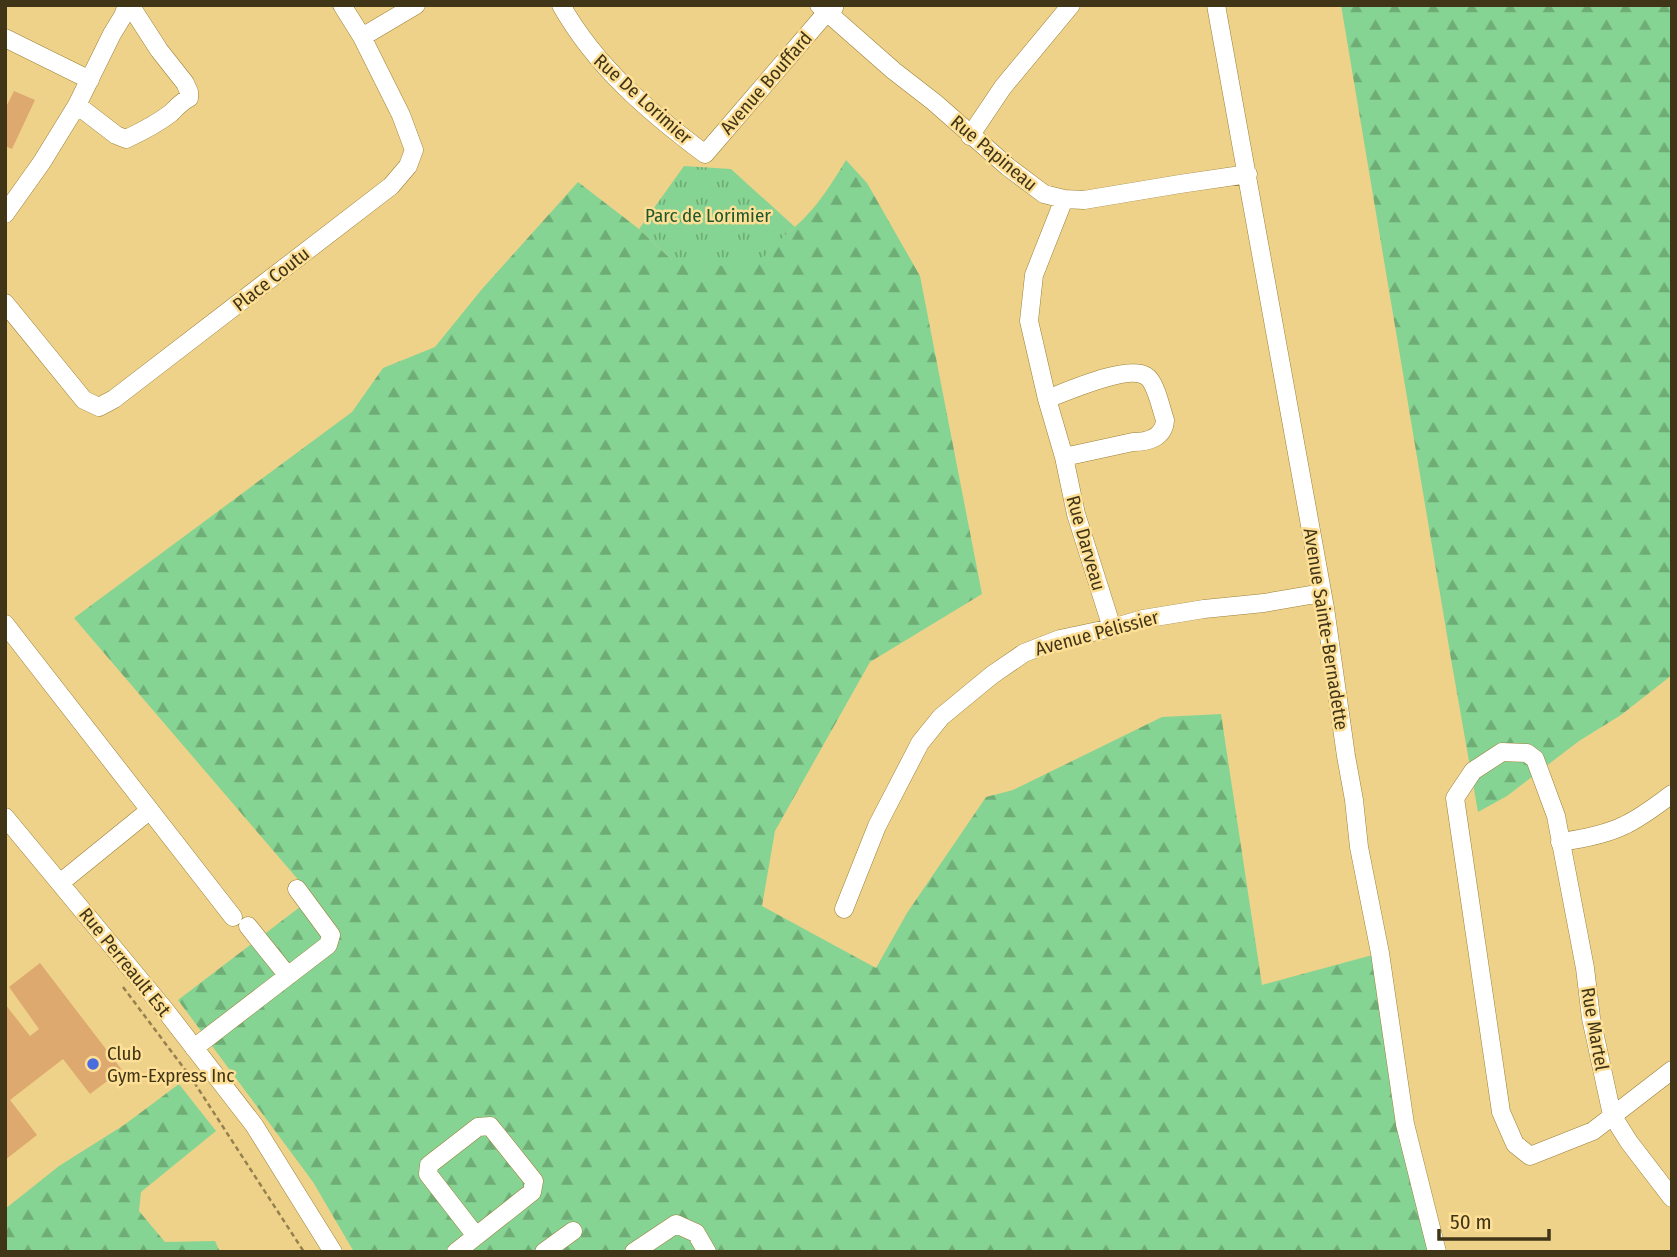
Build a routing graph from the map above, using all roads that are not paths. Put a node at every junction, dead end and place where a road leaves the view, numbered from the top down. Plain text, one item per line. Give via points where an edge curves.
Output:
1 (128, 5) edge
2 (342, 5) edge
3 (416, 5) edge
4 (561, 5) edge
5 (1071, 5) edge
6 (1216, 5) edge
7 (828, 8) edge
8 (362, 37) junction
9 (5, 38) edge
10 (90, 80) junction
11 (77, 105) junction
12 (970, 136) junction
13 (705, 155) joint
14 (1248, 174) junction
15 (1064, 199) junction
16 (5, 214) edge
17 (5, 303) edge
18 (1047, 399) junction
19 (1064, 457) junction
20 (1322, 593) junction
21 (5, 624) edge
22 (1112, 628) junction
23 (1672, 794) edge
24 (150, 810) junction
25 (5, 817) edge
26 (1560, 842) junction
27 (60, 883) junction
28 (297, 889) dead end
29 (844, 909) dead end
30 (288, 976) junction
31 (194, 1048) junction
32 (1672, 1070) edge
33 (1612, 1115) junction
34 (1672, 1198) edge
35 (573, 1231) dead end
36 (468, 1246) edge
37 (333, 1252) edge
38 (544, 1252) edge
39 (634, 1252) edge
40 (707, 1252) edge
41 (1437, 1252) edge

1 - 10 street
1 - 11 street via 185,83 188,98 126,139
2 - 8 street, Place Coutu
3 - 8 street
4 - 13 street, Rue De Lorimier via 615,79
5 - 12 street via 1003,87
6 - 14 street, Avenue Sainte-Bernadette
7 - 12 street, Rue Papineau
7 - 13 street, Avenue Bouffard
8 - 17 street, Place Coutu via 414,150 408,166 391,186 114,399 99,407 84,400
9 - 10 street
10 - 11 street
11 - 16 street
12 - 15 street, Rue Papineau via 1044,194
14 - 15 street, Rue Papineau via 1084,200
14 - 20 street, Avenue Sainte-Bernadette
15 - 18 street, Rue Darveau via 1034,275 1029,321
18 - 19 street, Rue Darveau
18 - 19 street via 1134,373 1152,383 1164,420 1157,437
19 - 22 street, Rue Darveau via 1076,514
20 - 22 street, Avenue Pélissier via 1143,619
20 - 41 street, Avenue Sainte-Bernadette via 1405,1124
21 - 24 street
22 - 29 street, Avenue Pélissier via 1060,639 1024,653 940,717 920,743 877,826
23 - 26 street via 1625,825
24 - 27 street
24 - 30 street
25 - 27 street, Rue Perreault Est
26 - 33 street, Rue Martel
26 - 33 street, Rue Martel via 1556,816 1535,759 1527,753 1502,752 1473,771 1455,799 1501,1112 1515,1144 1530,1156 1593,1131
27 - 31 street, Rue Perreault Est
28 - 30 street via 331,935 328,945
30 - 31 street
31 - 37 street, Rue Perreault Est via 254,1125
32 - 33 street
33 - 34 street, Rue Martel
35 - 38 street
36 - 36 street via 532,1192 534,1181 489,1126 478,1127 429,1164 428,1174
39 - 40 street via 676,1224 696,1233

